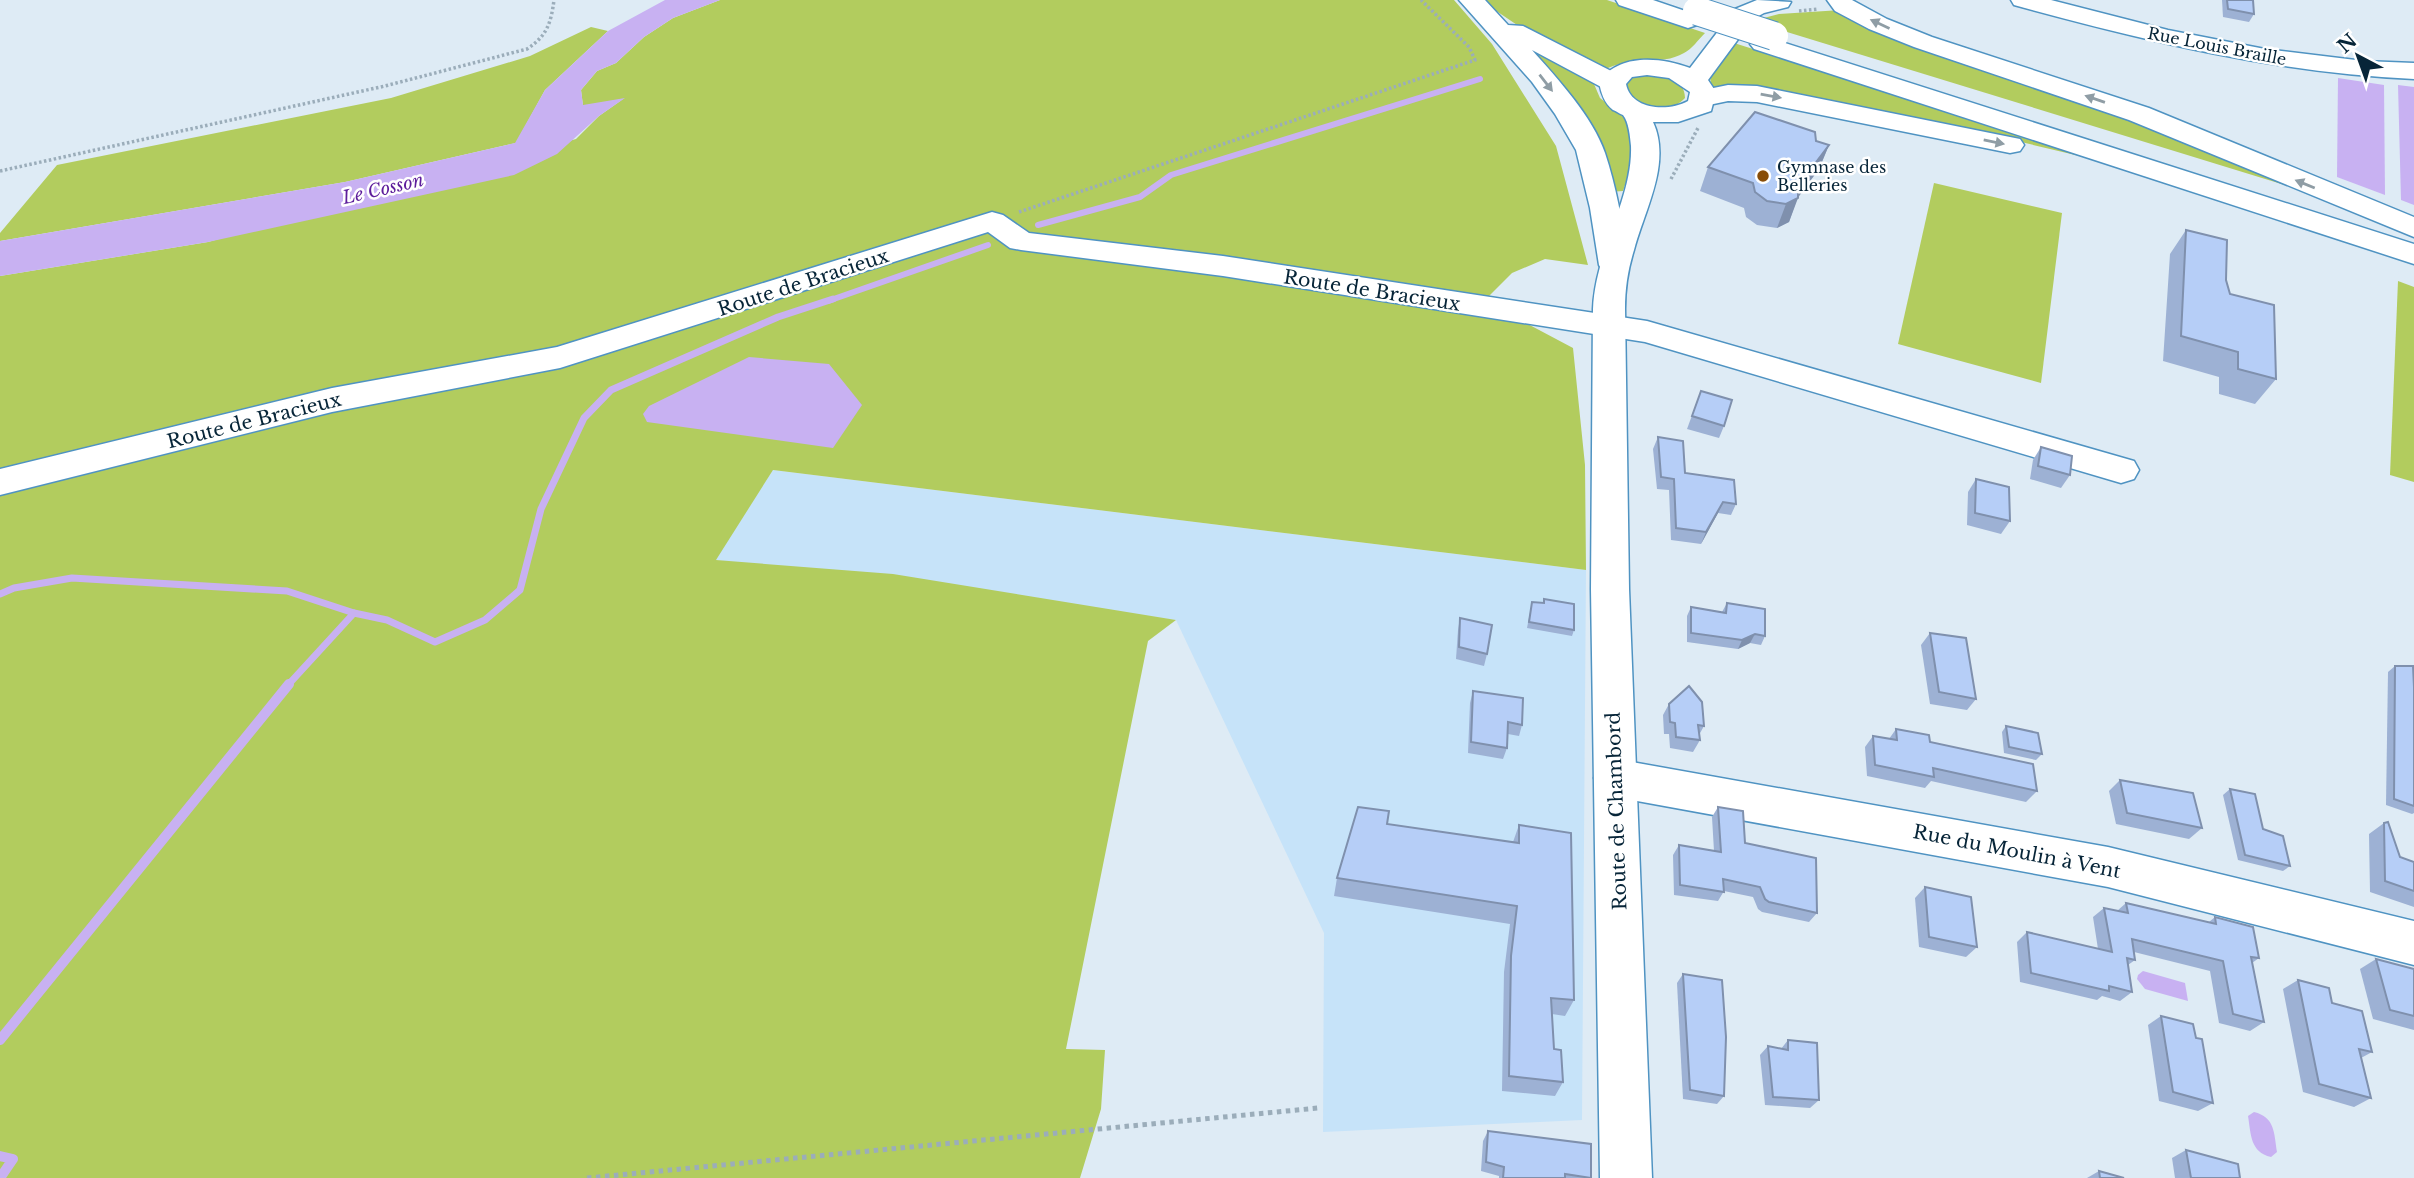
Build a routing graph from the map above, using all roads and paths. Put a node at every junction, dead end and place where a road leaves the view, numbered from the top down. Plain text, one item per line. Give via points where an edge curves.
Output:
1 (554, 0) edge
2 (1421, 0) edge
3 (1628, 0) edge
4 (1662, 0) edge
5 (1737, 0) edge
6 (1839, 0) edge
7 (2023, 0) edge
8 (1775, 1) edge
9 (1808, 1) edge
10 (1478, 6) edge
11 (1692, 15) junction
12 (1769, 40) junction
13 (1660, 68) junction
14 (2414, 71) edge
15 (1612, 82) junction
16 (1693, 98) junction
17 (1634, 110) junction
18 (0, 171) edge
19 (1640, 182) junction
20 (2224, 192) junction
21 (992, 221) junction
22 (2414, 228) edge
23 (2414, 240) edge
24 (2414, 254) edge
25 (1614, 265) junction
26 (1609, 326) junction
27 (2121, 470) dead end
28 (26, 476) edge
29 (1615, 778) junction
30 (2414, 943) edge
31 (1318, 1108) dead end
32 (587, 1178) edge
33 (1626, 1178) edge

1 - 18 path via 544,38 527,49 385,86
2 - 21 path via 1469,47 1475,61
3 - 11 main road
4 - 11 main road
5 - 13 main road via 1700,49
22 -> 6 main road via 2139,114 1923,42 1878,24
7 - 14 main road, Rue Louis Braille via 2126,28 2282,60
8 - 9 main road
8 - 16 main road via 1744,14
10 - 15 main road via 1540,47
10 -> 25 main road via 1548,85 1590,150
11 - 12 main road
12 - 20 main road
12 - 23 main road
13 - 15 main road via 1624,71
13 - 16 main road
15 - 17 main road via 1615,97
16 - 17 main road via 1659,116
16 - 19 main road via 1659,160
16 -> 20 main road via 1738,93 1787,99
17 - 19 main road via 1646,141
19 - 25 main road
20 - 24 main road
21 - 26 main road, Route de Bracieux via 1021,241
21 - 28 main road, Route de Bracieux via 560,357 374,392
25 - 26 main road, Route de Chambord
26 - 27 main road, Route de Bracieux via 1647,332
26 - 29 main road, Route de Chambord
29 - 30 main road, Rue du Moulin à Vent via 2108,867
29 - 33 main road, Route de Chambord
31 - 32 path

